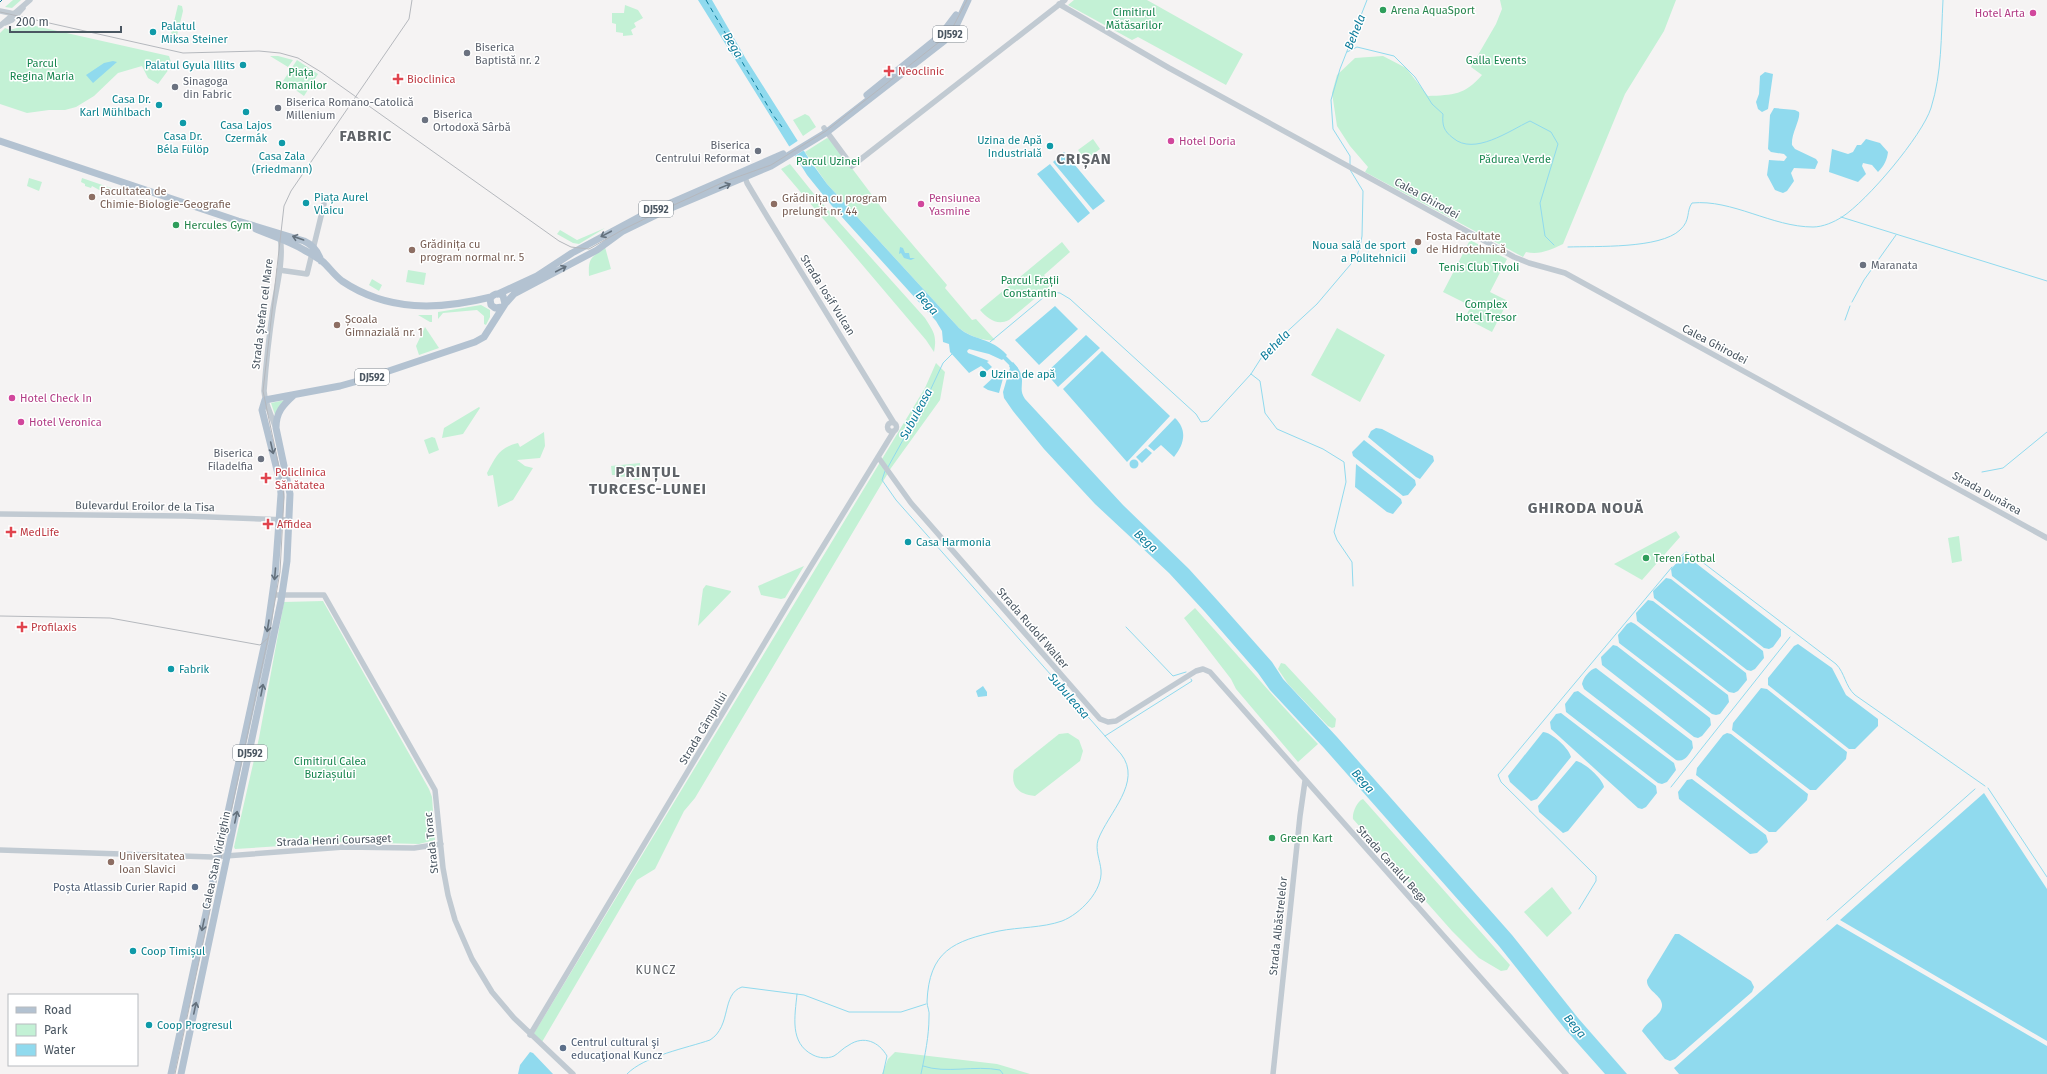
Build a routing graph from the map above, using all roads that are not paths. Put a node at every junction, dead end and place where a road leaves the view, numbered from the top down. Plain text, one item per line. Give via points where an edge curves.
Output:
1 (30, 0) edge
2 (963, 0) edge
3 (968, 0) edge
4 (1065, 0) edge
5 (1059, 4) junction
6 (0, 11) edge
7 (13, 14) junction
8 (1, 25) edge
9 (825, 130) junction
10 (0, 141) edge
11 (744, 174) junction
12 (324, 204) dead end
13 (238, 221) junction
14 (279, 232) junction
15 (280, 240) junction
16 (314, 248) junction
17 (304, 250) junction
18 (312, 256) junction
19 (321, 261) junction
20 (279, 270) junction
21 (495, 295) junction
22 (479, 300) junction
23 (492, 306) junction
24 (503, 306) junction
25 (495, 319) junction
26 (294, 395) junction
27 (265, 400) junction
28 (276, 428) junction
29 (892, 431) joint
30 (878, 457) junction
31 (1916, 466) joint
32 (0, 514) edge
33 (280, 519) junction
34 (289, 520) junction
35 (2047, 538) edge
36 (273, 595) junction
37 (282, 595) junction
38 (270, 650) joint
39 (261, 655) joint
40 (1203, 669) joint
41 (1305, 782) junction
42 (441, 844) junction
43 (0, 850) edge
44 (228, 855) junction
45 (218, 857) junction
46 (530, 1035) junction
47 (172, 1074) edge
48 (181, 1074) edge
49 (573, 1074) edge
50 (1273, 1074) edge
51 (1566, 1074) edge

1 - 7 street
2 - 9 main road, DJ592 via 953,21 940,36
3 - 9 main road, DJ592 via 956,26 944,41
4 - 5 street
5 - 9 street via 852,166
5 - 31 street, Calea Ghirodei via 1169,68 1514,257 1565,273
6 - 7 street
7 - 8 street
9 - 11 main road, DJ592 via 782,157
10 - 13 main road
11 -> 21 main road, DJ592 via 641,216 572,253 537,276
24 -> 11 main road, DJ592 via 514,294 582,258 623,231
11 - 29 street, Strada Iosif Vulcan via 896,428
12 - 16 street
13 - 14 main road
13 - 15 main road
14 - 15 street, Strada Ștefan cel Mare
16 -> 14 main road via 308,242
15 - 17 main road
15 - 20 street, Strada Ștefan cel Mare
16 - 17 street
16 - 18 street
16 - 19 main road via 319,253
17 - 18 main road
18 - 19 main road
18 - 20 street via 307,274
19 - 22 main road via 336,277 350,286 396,304 434,307
20 - 27 street, Strada Ștefan cel Mare via 264,385
21 - 22 main road
21 - 23 main road
21 - 24 main road via 504,298
22 - 23 main road
23 - 24 main road via 497,309
23 - 25 main road
24 - 25 main road, DJ592
25 - 26 main road, DJ592 via 484,337 475,342 365,379
26 - 27 main road, DJ592
26 - 28 main road, DJ592 via 281,408 276,419
27 - 28 street, Strada Ștefan cel Mare
27 -> 33 main road, Strada Ștefan cel Mare / DJ592 via 262,410 281,488
28 - 34 main road, Strada Ștefan cel Mare / DJ592 via 290,491
29 - 30 street, Strada Câmpului
30 - 40 street, Strada Rudolf Walter via 911,503 1100,719 1112,722 1121,718
30 - 46 street, Strada Câmpului
31 - 35 street, Strada Dunărea
32 - 33 street, Bulevardul Eroilor de la Tisa
33 - 34 street, Bulevardul Eroilor de la Tisa
33 -> 36 main road, Strada Ștefan cel Mare / DJ592
34 - 37 main road, Strada Ștefan cel Mare / DJ592
36 - 37 street
36 -> 39 main road, Strada Ștefan cel Mare / DJ592
37 - 38 main road, Strada Ștefan cel Mare / DJ592
37 - 42 street, Strada Torac via 324,595 435,790
44 -> 38 main road, Calea Stan Vidrighin / DJ592
39 - 45 main road, Calea Stan Vidrighin / DJ592
40 - 41 street, Strada Canalul Bega via 1210,672
41 - 50 street, Strada Albăstrelelor
41 - 51 street, Strada Canalul Bega
42 - 44 street, Strada Henri Coursaget via 414,848 344,847
42 - 46 street, Strada Torac via 448,895 462,939 492,992
43 - 45 street, Strada Henri Coursaget
44 - 45 street, Strada Henri Coursaget
48 -> 44 main road, Calea Stan Vidrighin / DJ592
45 -> 47 main road, Calea Stan Vidrighin / DJ592
46 - 49 street, Strada Torac

